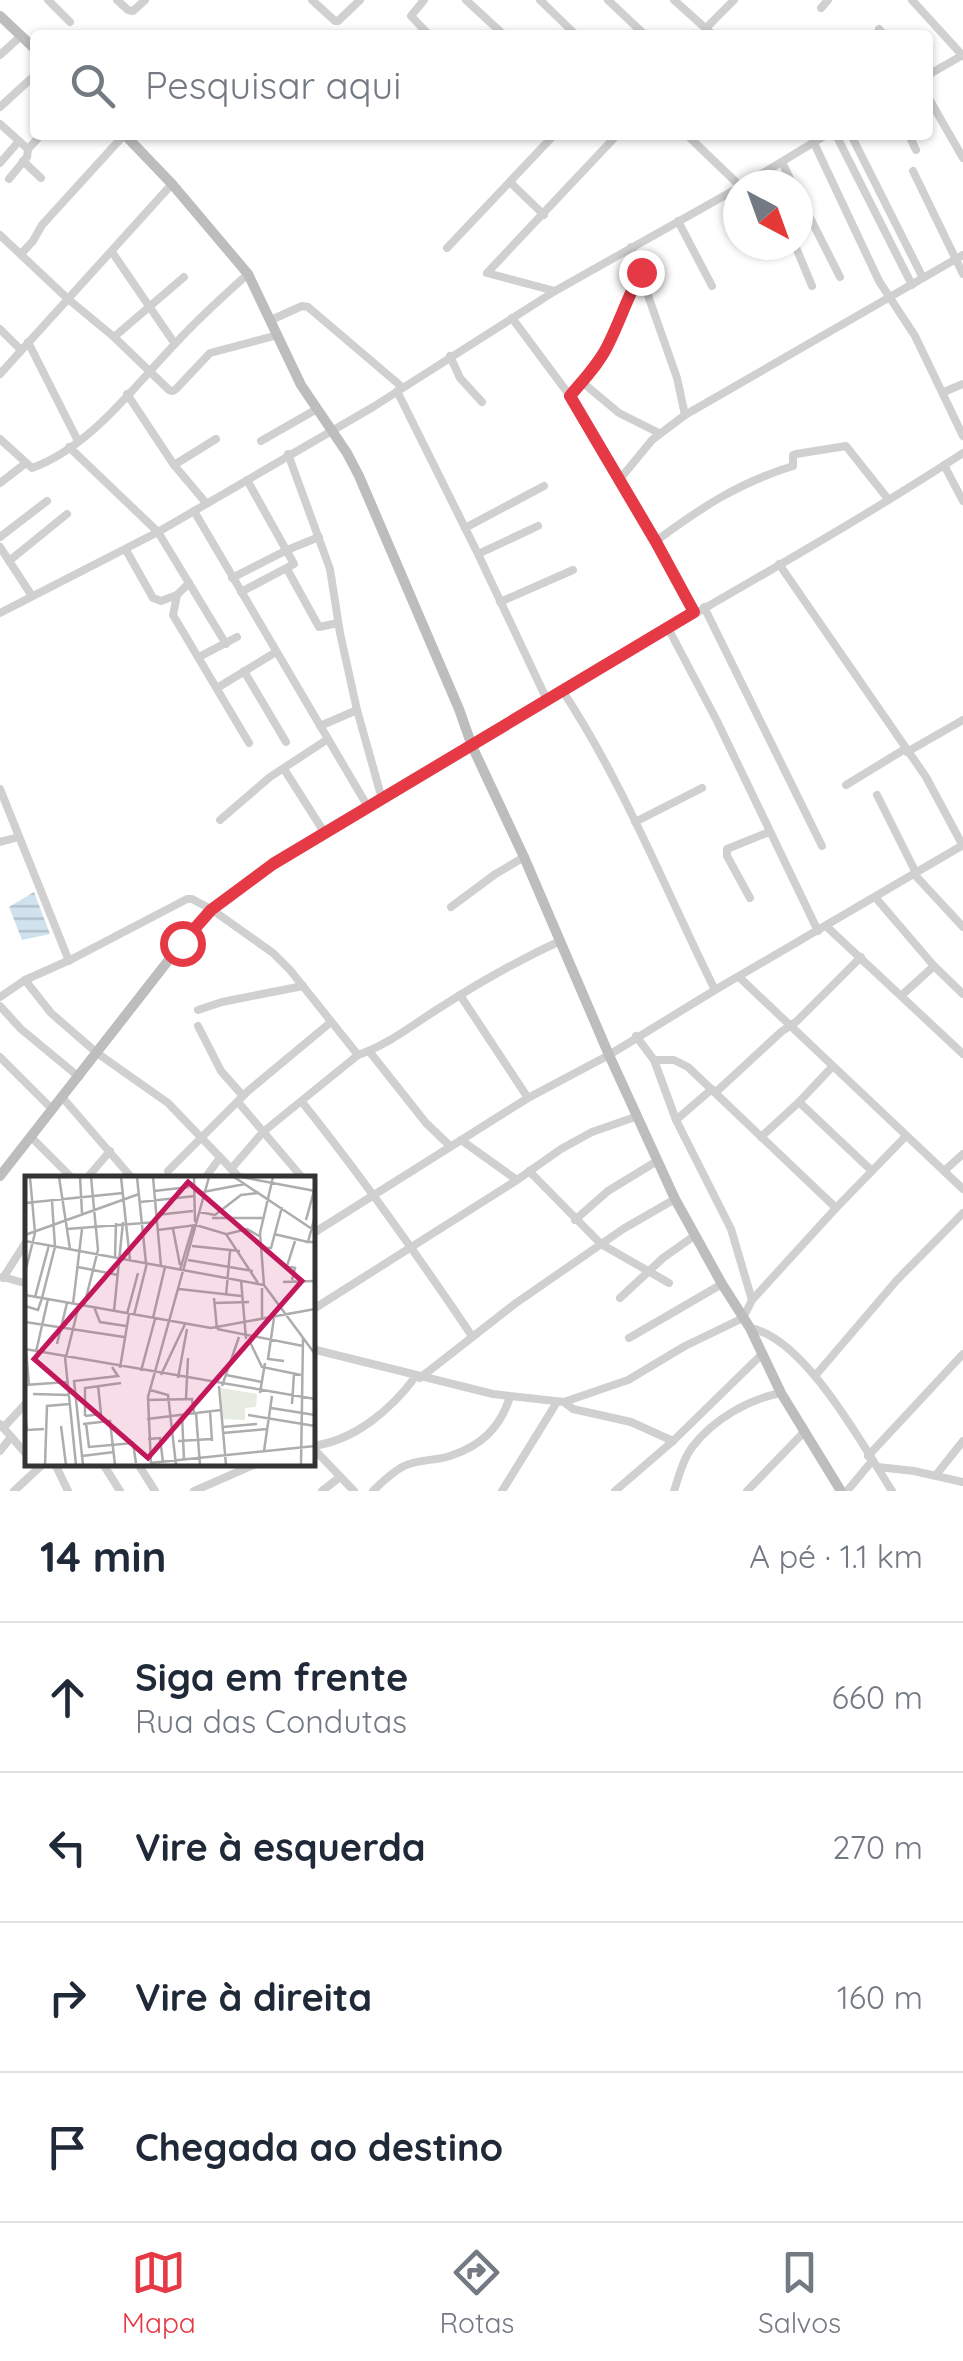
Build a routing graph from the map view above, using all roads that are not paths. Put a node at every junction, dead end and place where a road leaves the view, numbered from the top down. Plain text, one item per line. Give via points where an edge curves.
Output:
1 (48, 0) edge
2 (118, 0) edge
3 (145, 0) edge
4 (312, 0) edge
5 (360, 0) edge
6 (424, 0) edge
7 (466, 0) edge
8 (540, 0) edge
9 (608, 0) edge
10 (674, 0) edge
11 (734, 0) edge
12 (912, 0) edge
13 (0, 16) edge
14 (70, 22) dead end
15 (424, 30) edge
16 (499, 30) edge
17 (571, 30) edge
18 (641, 30) edge
19 (708, 30) edge
20 (712, 30) edge
21 (22, 36) junction
22 (30, 43) edge
23 (0, 55) edge
24 (963, 56) edge
25 (933, 73) edge
26 (30, 80) edge
27 (933, 106) edge
28 (0, 107) edge
29 (0, 124) edge
30 (36, 140) edge
31 (119, 140) edge
32 (129, 140) edge
33 (542, 140) edge
34 (550, 140) edge
35 (613, 140) edge
36 (692, 140) edge
37 (817, 140) edge
38 (821, 140) edge
39 (839, 140) edge
40 (855, 140) edge
41 (911, 140) edge
42 (19, 142) junction
43 (546, 144) junction
44 (28, 149) junction
45 (916, 150) dead end
46 (963, 158) edge
47 (23, 161) junction
48 (782, 162) junction
49 (0, 163) edge
50 (723, 170) edge
51 (768, 170) edge
52 (786, 170) edge
53 (913, 171) dead end
54 (40, 178) dead end
55 (9, 179) dead end
56 (510, 182) junction
57 (172, 184) junction
58 (723, 196) edge
59 (544, 215) junction
60 (678, 222) junction
61 (813, 224) edge
62 (1, 237) edge
63 (631, 247) junction
64 (448, 248) dead end
65 (112, 252) junction
66 (21, 254) junction
67 (959, 257) edge
68 (801, 260) edge
69 (641, 272) junction
70 (248, 274) junction
71 (963, 274) edge
72 (184, 277) dead end
73 (840, 277) dead end
74 (924, 278) junction
75 (912, 284) junction
76 (712, 286) dead end
77 (812, 286) dead end
78 (555, 291) junction
79 (890, 298) junction
80 (68, 299) junction
81 (149, 304) junction
82 (512, 318) junction
83 (271, 320) junction
84 (0, 329) edge
85 (278, 335) junction
86 (114, 337) junction
87 (28, 342) junction
88 (175, 344) junction
89 (21, 350) junction
90 (450, 356) junction
91 (150, 371) junction
92 (0, 374) edge
93 (582, 382) junction
94 (963, 384) edge
95 (400, 389) junction
96 (944, 392) junction
97 (128, 394) junction
98 (570, 396) junction
99 (482, 402) dead end
100 (318, 408) junction
101 (685, 415) junction
102 (331, 430) junction
103 (660, 434) junction
104 (963, 436) edge
105 (0, 439) edge
106 (216, 439) dead end
107 (261, 440) dead end
108 (78, 441) junction
109 (69, 447) junction
110 (288, 454) junction
111 (963, 454) edge
112 (26, 463) junction
113 (174, 465) junction
114 (944, 465) junction
115 (247, 480) junction
116 (620, 480) junction
117 (0, 484) edge
118 (544, 486) dead end
119 (888, 499) junction
120 (46, 501) dead end
121 (963, 501) edge
122 (206, 504) junction
123 (194, 510) junction
124 (67, 514) dead end
125 (538, 526) dead end
126 (466, 528) junction
127 (158, 532) junction
128 (0, 537) edge
129 (319, 537) junction
130 (656, 542) junction
131 (0, 547) edge
132 (126, 550) junction
133 (287, 550) junction
134 (478, 554) junction
135 (9, 561) junction
136 (779, 564) junction
137 (288, 569) junction
138 (573, 570) dead end
139 (232, 578) junction
140 (189, 583) junction
141 (241, 592) junction
142 (177, 595) junction
143 (32, 596) junction
144 (500, 602) junction
145 (704, 607) junction
146 (694, 612) junction
147 (0, 613) edge
148 (338, 623) junction
149 (668, 628) junction
150 (237, 637) dead end
151 (226, 644) junction
152 (276, 652) junction
153 (199, 658) junction
154 (244, 672) junction
155 (217, 688) junction
156 (562, 690) junction
157 (546, 700) junction
158 (357, 710) junction
159 (963, 720) edge
160 (320, 726) junction
161 (328, 739) junction
162 (286, 742) dead end
163 (249, 743) dead end
164 (472, 746) junction
165 (906, 750) junction
166 (284, 769) junction
167 (846, 785) dead end
168 (702, 788) dead end
169 (0, 789) edge
170 (878, 795) dead end
171 (382, 799) junction
172 (368, 807) junction
173 (4, 810) edge
174 (220, 820) dead end
175 (636, 822) junction
176 (324, 832) junction
177 (769, 832) junction
178 (19, 836) junction
179 (0, 842) edge
180 (963, 845) edge
181 (822, 846) dead end
182 (524, 857) junction
183 (915, 874) junction
184 (876, 897) junction
185 (750, 898) dead end
186 (451, 907) dead end
187 (211, 910) junction
188 (963, 927) edge
189 (822, 928) junction
190 (560, 941) junction
191 (861, 957) junction
192 (69, 960) junction
193 (934, 966) junction
194 (739, 977) junction
195 (25, 980) junction
196 (0, 982) edge
197 (302, 986) junction
198 (10, 990) junction
199 (714, 990) junction
200 (963, 994) edge
201 (460, 995) junction
202 (902, 995) junction
203 (0, 998) edge
204 (0, 1006) edge
205 (198, 1010) dead end
206 (330, 1022) junction
207 (198, 1026) dead end
208 (790, 1026) junction
209 (636, 1036) junction
210 (369, 1051) junction
211 (962, 1052) edge
212 (96, 1053) junction
213 (608, 1054) junction
214 (358, 1055) junction
215 (0, 1057) edge
216 (654, 1060) junction
217 (832, 1067) junction
218 (79, 1076) junction
219 (714, 1090) junction
220 (62, 1097) junction
221 (528, 1098) junction
222 (241, 1099) junction
223 (302, 1102) junction
224 (799, 1102) junction
225 (52, 1109) junction
226 (638, 1116) junction
227 (676, 1120) junction
228 (264, 1132) junction
229 (31, 1137) junction
230 (760, 1137) junction
231 (906, 1137) junction
232 (201, 1140) junction
233 (461, 1140) junction
234 (450, 1146) junction
235 (110, 1151) junction
236 (963, 1154) edge
237 (220, 1159) junction
238 (656, 1161) junction
239 (168, 1171) dead end
240 (530, 1171) junction
241 (872, 1171) junction
242 (944, 1171) junction
243 (234, 1175) edge
244 (300, 1175) dead end
245 (0, 1176) edge
246 (70, 1176) edge
247 (88, 1176) edge
248 (130, 1176) edge
249 (207, 1176) edge
250 (517, 1180) junction
251 (963, 1189) edge
252 (374, 1196) junction
253 (675, 1199) junction
254 (836, 1208) junction
255 (963, 1213) edge
256 (575, 1220) junction
257 (315, 1232) edge
258 (694, 1236) junction
259 (25, 1244) edge
260 (601, 1244) junction
261 (412, 1248) junction
262 (648, 1272) junction
263 (2, 1277) edge
264 (669, 1283) dead end
265 (722, 1284) junction
266 (620, 1298) dead end
267 (752, 1300) junction
268 (315, 1308) edge
269 (746, 1323) junction
270 (472, 1336) junction
271 (629, 1338) dead end
272 (315, 1350) edge
273 (762, 1354) junction
274 (963, 1354) edge
275 (815, 1376) junction
276 (418, 1377) junction
277 (782, 1392) junction
278 (510, 1398) junction
279 (560, 1402) junction
280 (25, 1404) edge
281 (2, 1426) edge
282 (805, 1431) junction
283 (12, 1437) junction
284 (674, 1440) junction
285 (963, 1440) edge
286 (315, 1445) edge
287 (315, 1449) edge
288 (0, 1451) edge
289 (25, 1452) edge
290 (873, 1461) junction
291 (38, 1466) edge
292 (55, 1466) edge
293 (104, 1466) edge
294 (141, 1466) edge
295 (251, 1466) edge
296 (936, 1475) junction
297 (340, 1477) junction
298 (28, 1480) junction
299 (963, 1482) edge
300 (14, 1491) edge
301 (36, 1491) edge
302 (68, 1491) edge
303 (120, 1491) edge
304 (155, 1491) edge
305 (194, 1491) edge
306 (322, 1491) edge
307 (354, 1491) edge
308 (373, 1491) edge
309 (502, 1491) edge
310 (616, 1491) edge
311 (674, 1491) edge
312 (747, 1491) edge
313 (844, 1491) edge
314 (892, 1491) edge

1 - 14 street
2 - 3 street via 133,11
4 - 5 street via 338,21
6 - 15 street via 411,16
7 - 16 street
8 - 17 street
9 - 18 street
10 - 19 street
11 - 20 street
12 - 24 street
13 - 21 street
21 - 22 street
21 - 23 street
24 - 25 street
26 - 28 street
27 - 46 street
29 - 42 street
30 - 44 street
31 - 66 street
32 - 57 street
33 - 43 street
34 - 43 street
35 - 59 street
36 - 50 street
37 - 48 street
38 - 79 street via 862,248
39 - 75 street
40 - 74 street
41 - 45 street
42 - 44 street
42 - 49 street
43 - 56 street
44 - 47 street
47 - 54 street
47 - 55 street
48 - 51 street
48 - 52 street
53 - 67 street
56 - 59 street
56 - 64 street
57 - 65 street
57 - 70 street
58 - 60 street
59 - 78 street via 488,273
60 - 63 street
60 - 76 street
61 - 73 street
62 - 66 street
63 - 69 street
63 - 78 street
65 - 80 street
65 - 81 street
66 - 80 street
67 - 71 street
67 - 74 street
68 - 77 street
69 - 93 street via 609,343
69 - 101 street
70 - 83 street
70 - 88 street
72 - 81 street
74 - 75 street
75 - 79 street
78 - 82 street
79 - 96 street
79 - 101 street
80 - 86 street
80 - 87 street
81 - 86 street
81 - 88 street
82 - 90 street
82 - 98 street
83 - 85 street
83 - 95 street via 308,306
84 - 89 street
85 - 91 street via 210,353 173,391
85 - 100 street
86 - 91 street
87 - 89 street
87 - 108 street
88 - 91 street
89 - 92 street
90 - 95 street
90 - 99 street
91 - 97 street
93 - 98 street
93 - 103 street via 619,413
94 - 96 street
95 - 102 street
95 - 126 street
96 - 104 street
97 - 108 street
97 - 113 street
98 - 116 street
100 - 102 street
100 - 107 street
101 - 103 street
102 - 110 street
102 - 164 street via 368,494
103 - 116 street
105 - 112 street
106 - 113 street
108 - 109 street
109 - 112 street via 35,468
109 - 127 street
110 - 115 street
110 - 129 street
111 - 114 street
112 - 117 street
113 - 122 street
114 - 119 street
114 - 121 street
115 - 122 street
115 - 133 street
116 - 130 street
118 - 126 street
119 - 130 street via 846,446 796,454 793,466 716,499
119 - 136 street
120 - 128 street
122 - 123 street
123 - 127 street
123 - 139 street
124 - 135 street
125 - 134 street
126 - 134 street
127 - 132 street
127 - 140 street
129 - 133 street
129 - 148 street
130 - 146 street
131 - 135 street
132 - 142 street via 157,601
132 - 143 street
133 - 137 street via 294,562
133 - 139 street
134 - 144 street
135 - 143 street
136 - 145 street
136 - 165 street
137 - 141 street
137 - 148 street via 320,628
138 - 144 street
139 - 141 street
140 - 142 street
140 - 151 street
141 - 152 street
142 - 153 street via 174,615
143 - 147 street
144 - 157 street
145 - 146 street
145 - 181 street
146 - 149 street
148 - 158 street
149 - 156 street
149 - 177 street
150 - 151 street
151 - 153 street
152 - 154 street
152 - 160 street
153 - 155 street
154 - 155 street
154 - 162 street
155 - 163 street
156 - 157 street
156 - 175 street
157 - 164 street
158 - 160 street
158 - 171 street
159 - 165 street
160 - 161 street
161 - 166 street
161 - 172 street
164 - 171 street
164 - 182 street
165 - 167 street
165 - 180 street
166 - 174 street
166 - 176 street
168 - 175 street
169 - 173 street
170 - 183 street
171 - 172 street
172 - 176 street
173 - 178 street
175 - 199 street
176 - 187 street
177 - 185 street via 727,849
177 - 189 street
178 - 179 street
178 - 192 street
180 - 183 street
182 - 186 street
182 - 190 street
183 - 184 street
183 - 188 street
184 - 189 street
184 - 193 street
187 - 192 street via 187,899
187 - 197 street via 272,953
187 - 212 street
189 - 191 street
189 - 194 street
190 - 201 street
190 - 213 street
191 - 202 street
191 - 208 street
192 - 195 street
193 - 200 street
193 - 202 street
194 - 199 street
194 - 208 street
195 - 198 street
195 - 212 street
196 - 198 street
197 - 205 street
197 - 206 street
198 - 203 street
199 - 209 street
201 - 210 street
201 - 221 street
202 - 211 street
204 - 218 street
206 - 214 street
206 - 222 street
207 - 222 street
208 - 217 street
208 - 219 street
209 - 213 street
209 - 216 street
210 - 214 street
210 - 234 street
212 - 218 street
212 - 232 street via 168,1102
213 - 221 street
213 - 226 street
214 - 223 street
215 - 225 street
216 - 219 street via 682,1063
216 - 227 street
217 - 224 street
217 - 231 street
218 - 220 street
219 - 227 street
219 - 230 street
220 - 225 street
220 - 235 street
221 - 233 street
222 - 228 street
222 - 232 street
223 - 228 street
223 - 252 street
224 - 230 street
224 - 241 street
225 - 229 street
226 - 238 street
226 - 240 street via 592,1132
227 - 267 street via 731,1229
228 - 243 street
228 - 244 street
229 - 245 street
229 - 246 street
230 - 254 street
231 - 241 street
231 - 242 street
232 - 237 street
232 - 239 street
233 - 234 street
233 - 250 street
234 - 252 street
235 - 247 street
235 - 248 street
236 - 242 street
237 - 243 street
237 - 249 street
238 - 253 street
238 - 256 street
240 - 250 street
240 - 256 street
241 - 254 street
242 - 251 street
250 - 261 street
252 - 257 street
252 - 261 street
253 - 258 street
253 - 260 street
254 - 267 street
255 - 275 street
256 - 260 street
258 - 262 street
258 - 265 street
259 - 263 street
260 - 262 street
260 - 270 street
261 - 268 street
261 - 270 street
262 - 264 street
262 - 266 street
265 - 269 street
265 - 271 street
267 - 269 street
269 - 273 street
269 - 275 street via 779,1340
269 - 279 street via 685,1346 628,1380
270 - 276 street
272 - 276 street
273 - 277 street
273 - 284 street
274 - 290 street
275 - 290 street
276 - 278 street
276 - 286 street via 352,1434
277 - 282 street
277 - 311 street via 730,1414 694,1445
278 - 279 street
278 - 308 street via 500,1422 479,1441 448,1457 405,1466
279 - 284 street
279 - 309 street
280 - 281 street
281 - 283 street
282 - 312 street
282 - 313 street
283 - 288 street
283 - 289 street
284 - 310 street
285 - 296 street
287 - 297 street
290 - 296 street
290 - 313 street
290 - 314 street
291 - 298 street
292 - 302 street
293 - 303 street
294 - 304 street
295 - 305 street
296 - 299 street
297 - 306 street
297 - 307 street
298 - 300 street
298 - 301 street

